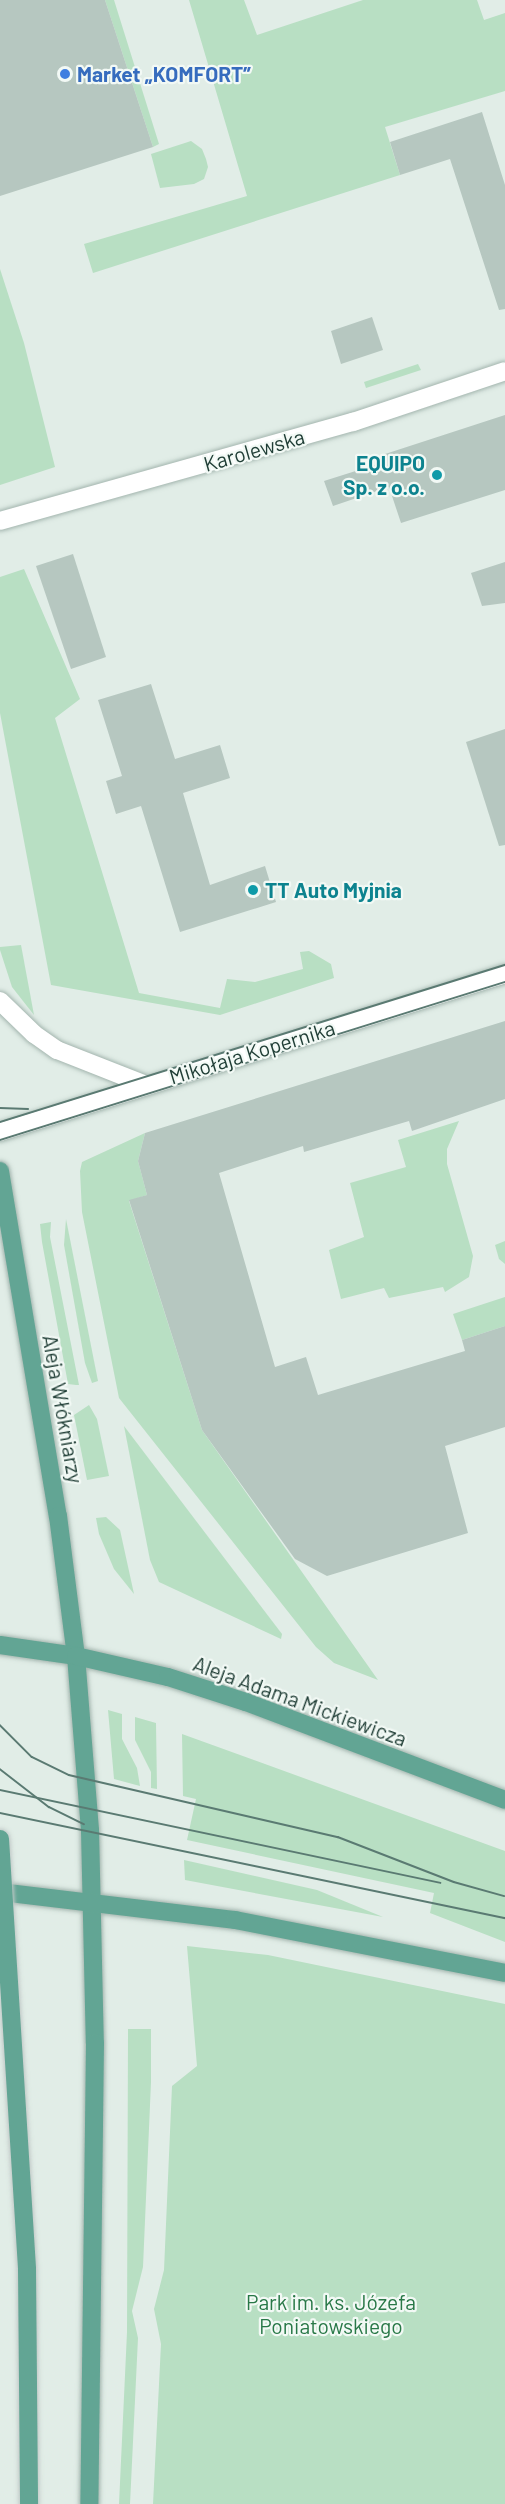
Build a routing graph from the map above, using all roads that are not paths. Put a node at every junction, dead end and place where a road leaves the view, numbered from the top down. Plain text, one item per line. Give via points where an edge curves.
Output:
1 (505, 371) edge
2 (0, 521) edge
3 (505, 974) edge
4 (0, 1001) edge
5 (146, 1085) junction
6 (0, 1132) edge
7 (0, 1171) edge
8 (0, 1645) edge
9 (76, 1656) junction
10 (505, 1800) edge
11 (0, 1839) edge
12 (0, 1892) edge
13 (93, 1902) junction
14 (505, 1972) edge
15 (29, 2504) edge
16 (89, 2504) edge

1 - 2 street, Karolewska via 330,429
3 - 5 street, Mikołaja Kopernika
4 - 5 street via 57,1050
5 - 6 street, Mikołaja Kopernika
7 - 9 main road, Aleja Włókniarzy via 58,1516
8 - 9 main road, Aleja Adama Mickiewicza
9 - 10 main road, Aleja Adama Mickiewicza via 168,1677 246,1702
9 - 13 main road, Aleja Włókniarzy
11 - 15 main road, bridge via 27,2269
12 - 13 main road
13 - 14 main road via 276,1926
13 - 16 main road, Aleja Włókniarzy

